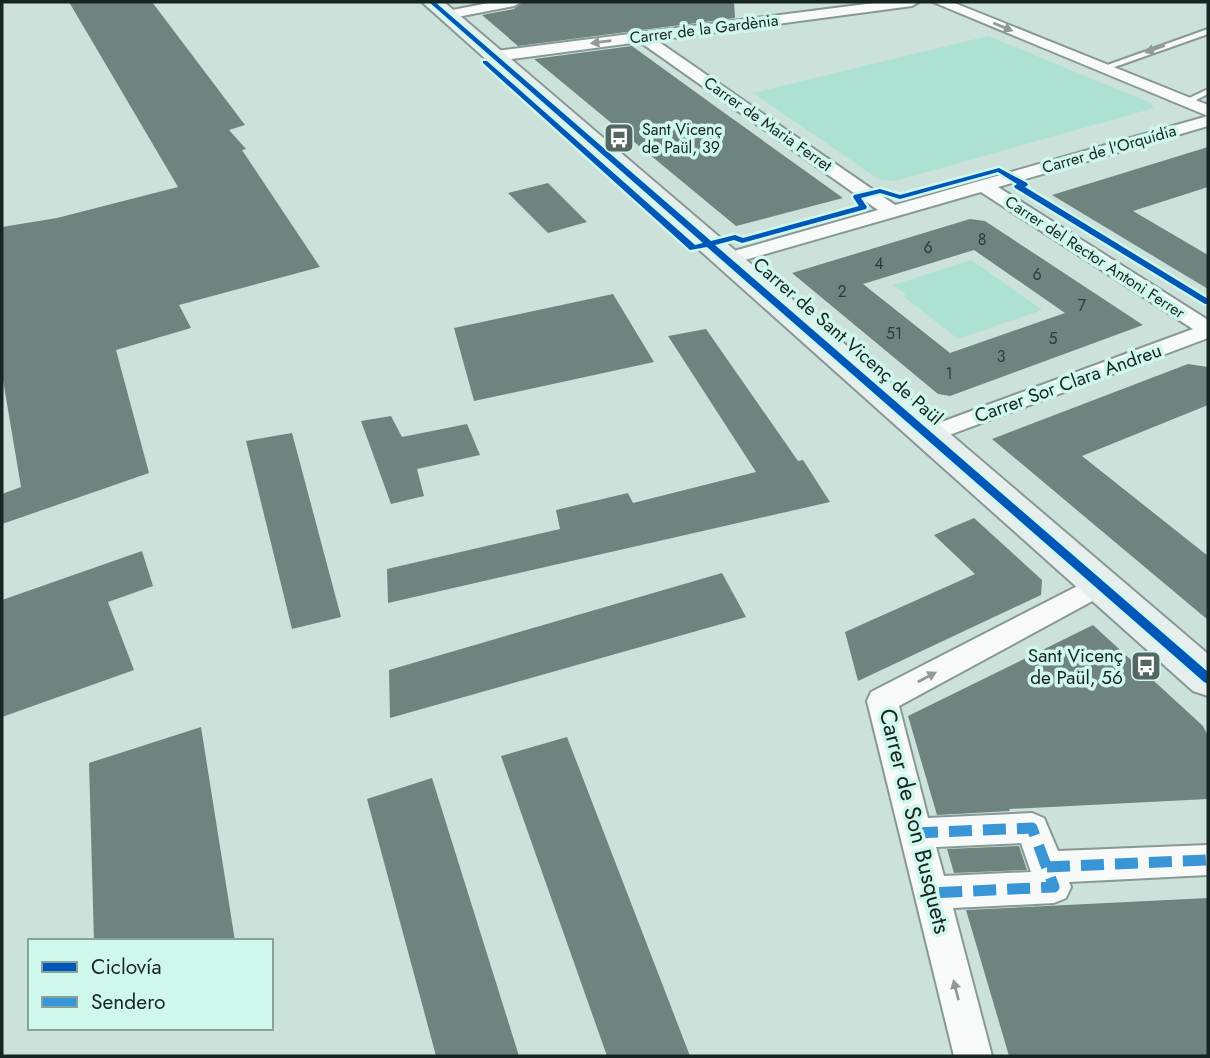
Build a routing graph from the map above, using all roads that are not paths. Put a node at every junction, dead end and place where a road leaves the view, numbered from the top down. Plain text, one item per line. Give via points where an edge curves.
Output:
1 (514, 2) edge
2 (912, 2) edge
3 (940, 2) edge
4 (440, 8) edge
5 (1208, 31) edge
6 (643, 37) junction
7 (496, 56) junction
8 (1103, 68) junction
9 (1208, 91) edge
10 (1185, 102) junction
11 (1208, 111) edge
12 (1208, 121) edge
13 (982, 186) junction
14 (892, 212) junction
15 (727, 259) junction
16 (1208, 330) edge
17 (929, 435) junction
18 (1099, 585) junction
19 (1208, 679) edge
20 (915, 833) junction
21 (1208, 860) edge
22 (1047, 867) junction
23 (931, 893) junction
24 (973, 1056) edge

1 - 4 street
2 - 6 street, Carrer de la Gardènia
3 -> 8 street
4 - 7 street, Carrer de Sant Vicenç de Paül
5 -> 8 lane
6 -> 7 street, Carrer de la Gardènia
6 - 14 street, Carrer de Maria Ferret
7 - 15 street, Carrer de Sant Vicenç de Paül
8 - 10 street
9 - 10 lane
10 - 11 street
12 - 13 street, Carrer de l'Orquídia
13 - 14 street, Carrer de l'Orquídia
13 - 16 street, Carrer del Rector Antoni Ferrer
14 - 15 street, Carrer de l'Orquídia
15 - 17 street, Carrer de Sant Vicenç de Paül
16 - 17 street, Carrer Sor Clara Andreu
17 - 18 street, Carrer de Sant Vicenç de Paül
18 - 19 street, Carrer de Sant Vicenç de Paül
20 -> 18 street, Carrer de Son Busquets via 882,701
20 - 22 street via 1032,828
20 - 23 street, Carrer de Son Busquets
21 - 22 street
22 - 23 street via 1054,887
24 -> 23 street, Carrer de Son Busquets

